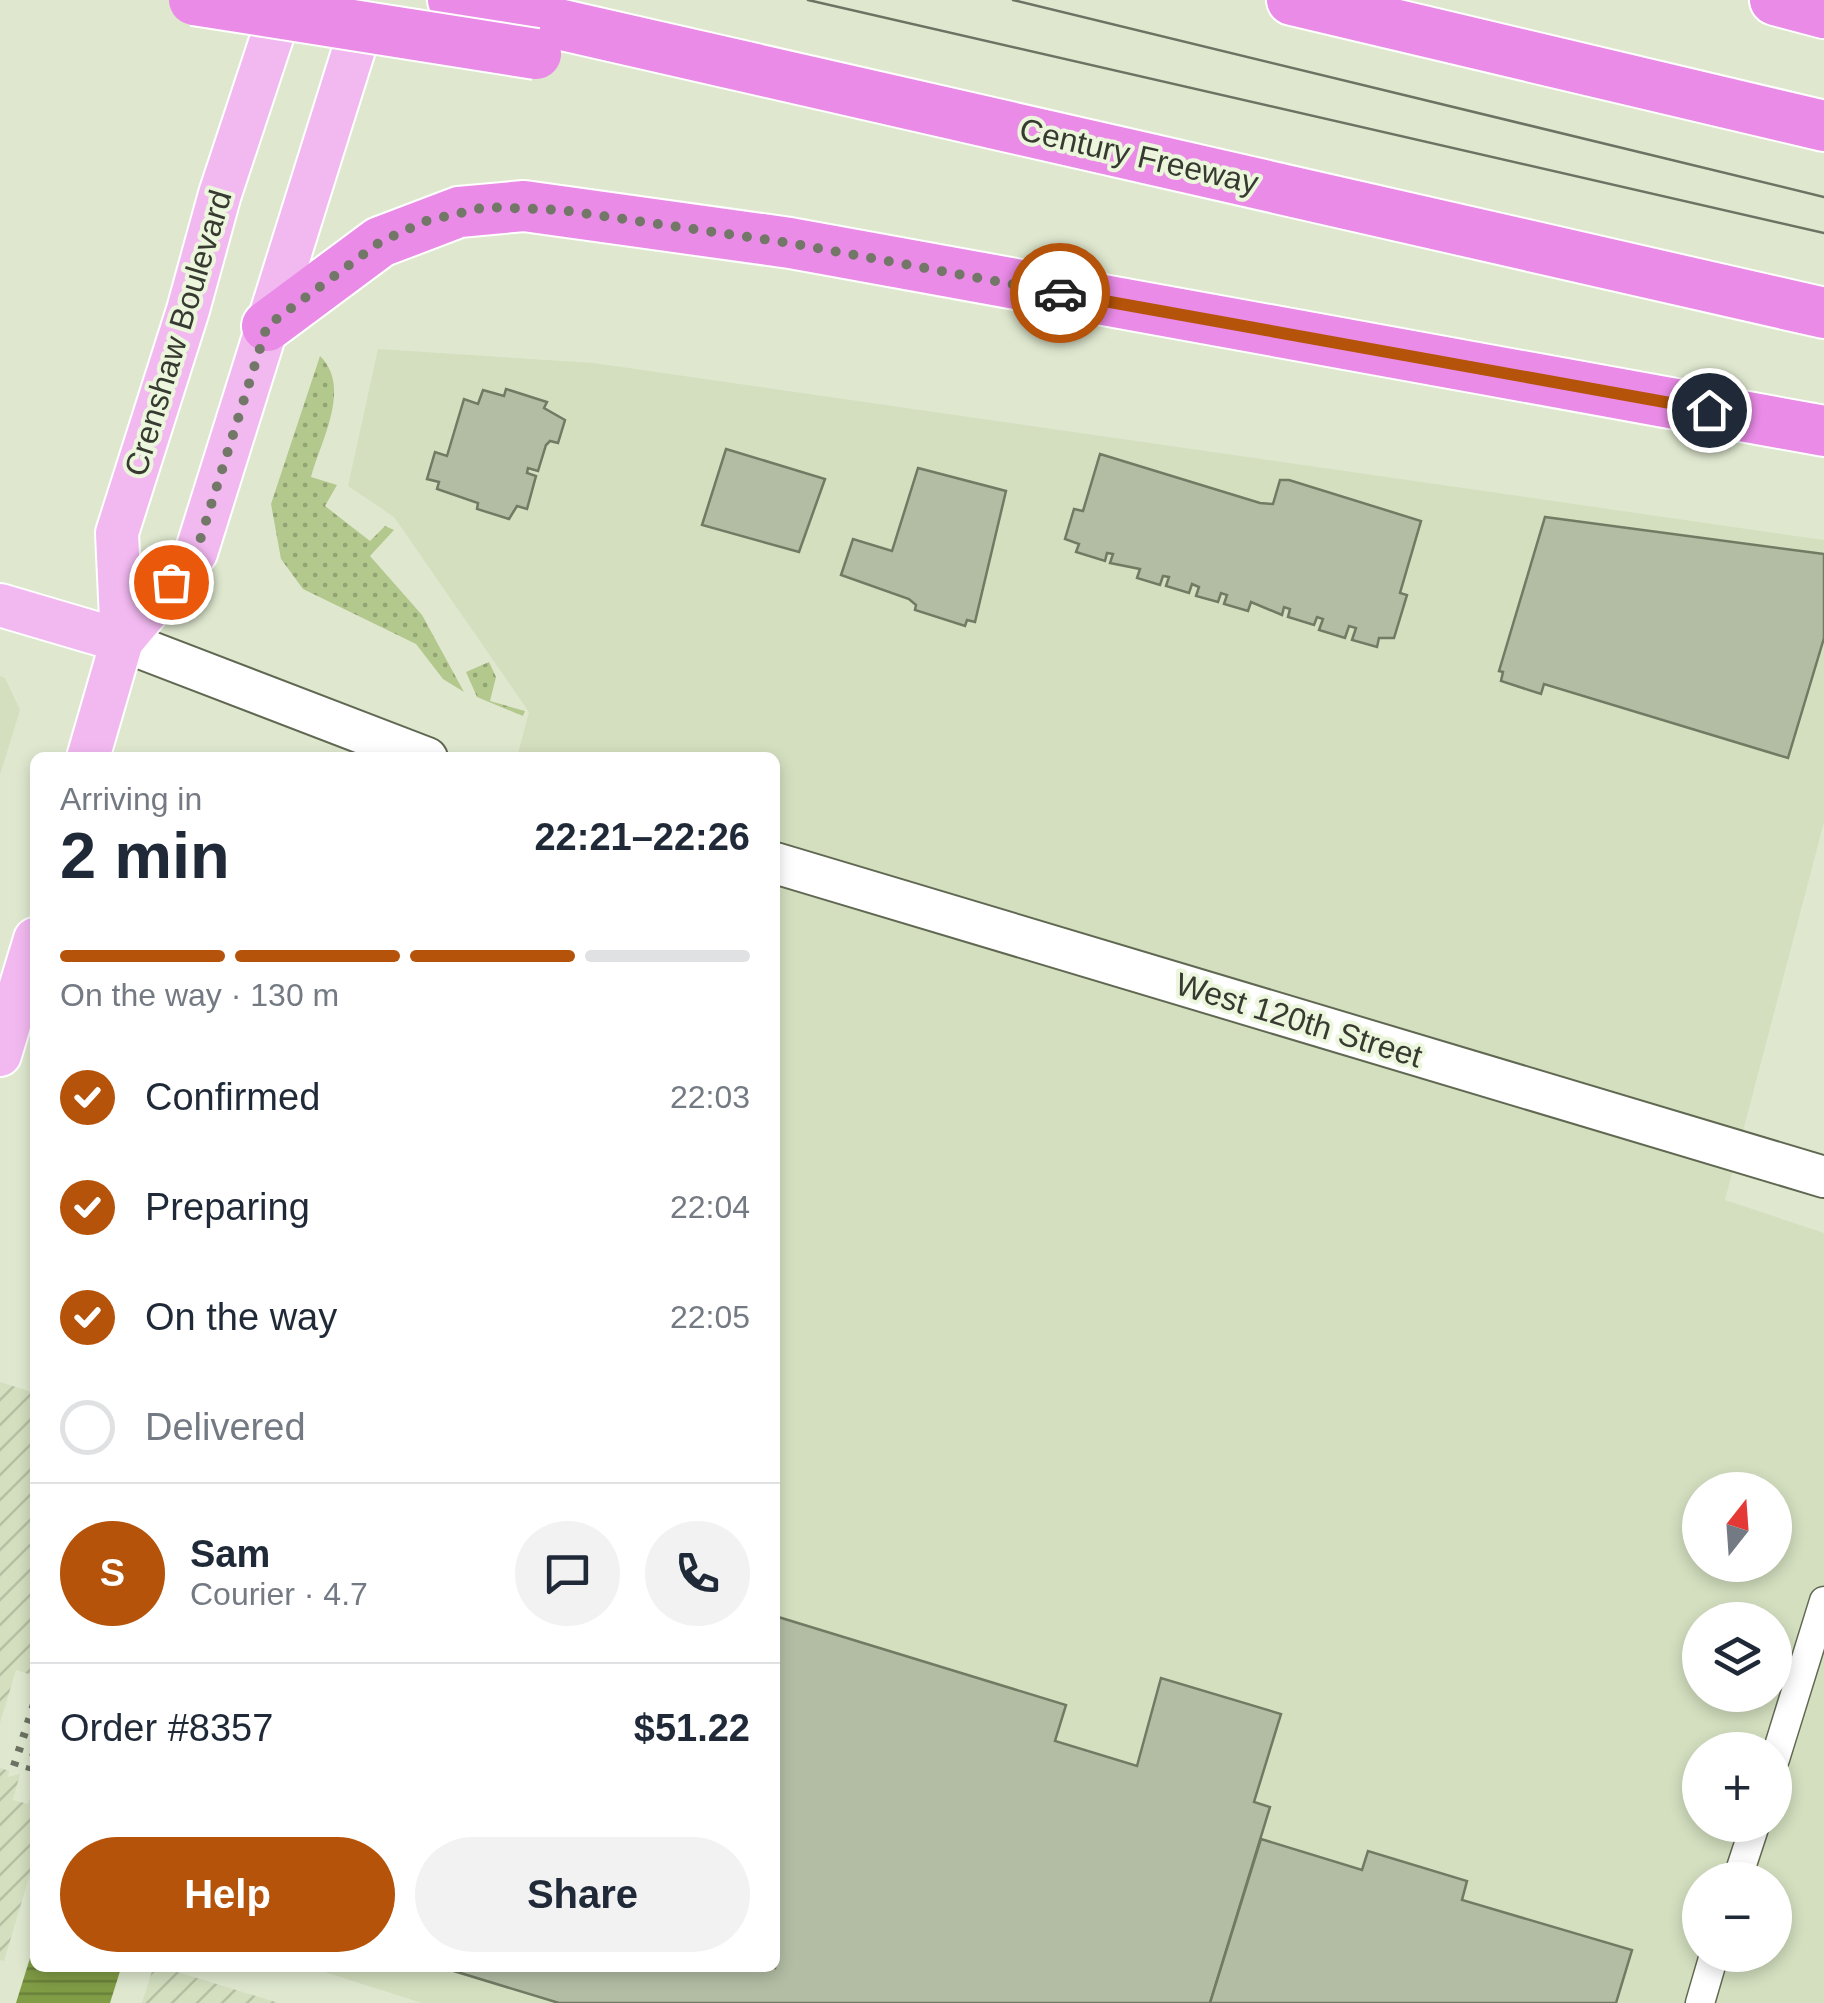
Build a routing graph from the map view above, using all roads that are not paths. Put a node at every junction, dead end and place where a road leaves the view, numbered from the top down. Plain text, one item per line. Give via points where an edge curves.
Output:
1 (194, 0) edge
2 (453, 0) edge
3 (1292, 0) edge
4 (1775, 0) edge
5 (1824, 13) edge
6 (274, 31) dead end
7 (546, 39) junction
8 (355, 46) dead end
9 (1824, 126) edge
10 (1824, 312) edge
11 (267, 326) junction
12 (1824, 432) edge
13 (0, 605) edge
14 (122, 641) junction
15 (90, 752) edge
16 (411, 752) edge
17 (780, 864) edge
18 (30, 956) edge
19 (0, 1055) edge
20 (1824, 1177) edge
21 (1824, 1601) edge
22 (1783, 1732) edge
23 (1709, 1972) edge
24 (1700, 2003) edge

1 - 7 highway, bridge
2 - 7 highway
3 - 9 highway
4 - 5 highway
6 - 14 main road, Crenshaw Boulevard via 117,533
7 - 10 highway, Century Freeway via 834,87
8 - 11 main road, Crenshaw Boulevard
11 - 12 highway via 380,242 459,212 524,206 790,243
11 - 14 main road, Crenshaw Boulevard via 196,553
13 - 14 main road
14 - 15 main road, Crenshaw Boulevard
14 - 16 street
17 - 20 street, West 120th Street
18 - 19 main road
21 - 22 street
23 - 24 street

